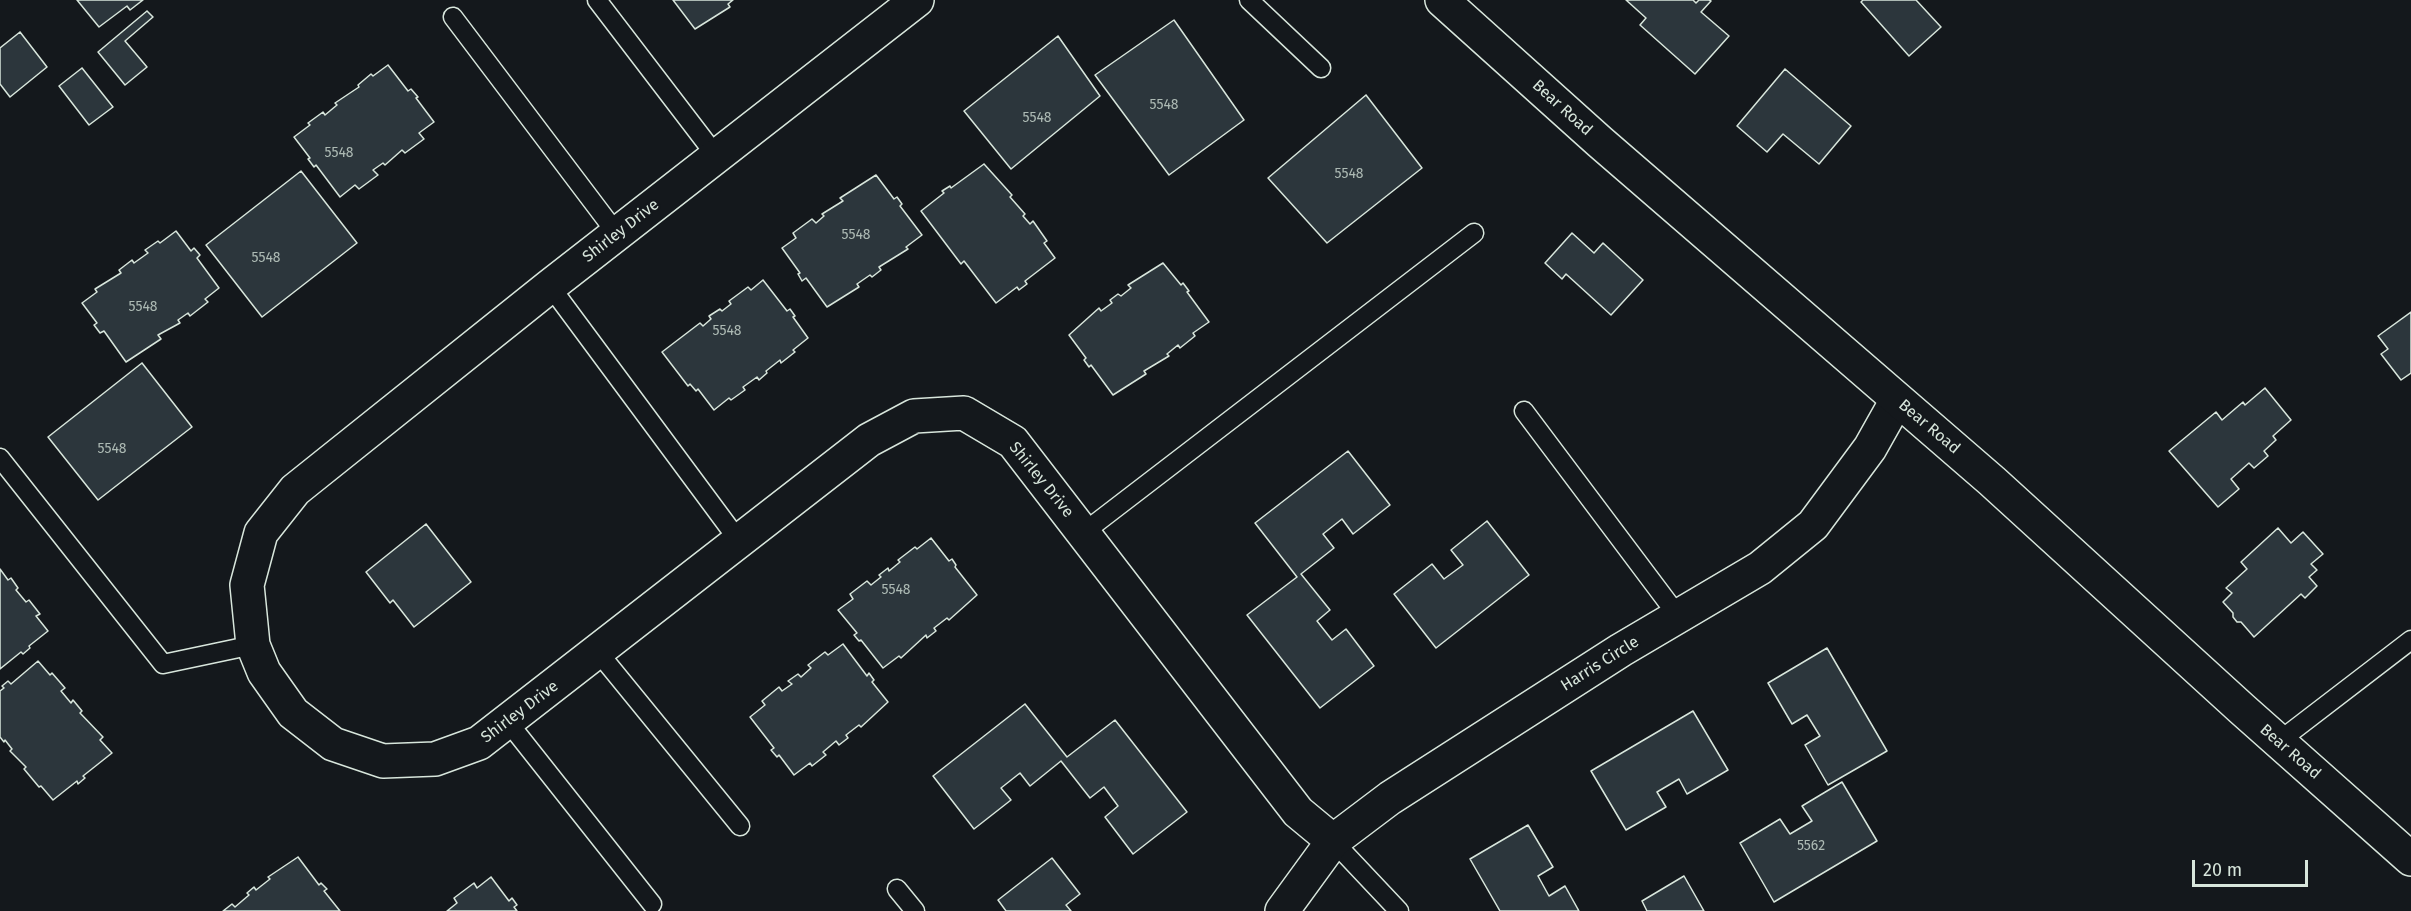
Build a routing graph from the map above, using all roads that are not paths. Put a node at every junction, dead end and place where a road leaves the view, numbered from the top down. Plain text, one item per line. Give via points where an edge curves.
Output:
1 (597, 0) edge
2 (917, 0) edge
3 (1249, 0) edge
4 (1445, 1) edge
5 (453, 17) dead end
6 (1321, 68) dead end
7 (717, 157) junction
8 (1474, 233) dead end
9 (617, 234) junction
10 (550, 286) junction
11 (1897, 400) junction
12 (1524, 411) dead end
13 (0, 458) edge
14 (1083, 533) junction
15 (739, 541) junction
16 (1678, 616) junction
17 (2411, 639) edge
18 (254, 645) junction
19 (598, 652) junction
20 (508, 722) junction
21 (2278, 742) junction
22 (740, 826) dead end
23 (1333, 841) junction
24 (2411, 859) edge
25 (897, 889) dead end
26 (652, 904) dead end
27 (915, 911) edge
28 (1282, 911) edge
29 (1399, 911) edge

1 - 7 lane
2 - 7 street, Shirley Drive
3 - 6 lane
4 - 11 street, Bear Road via 1609,150
5 - 9 lane
7 - 9 street, Shirley Drive
8 - 14 lane
9 - 10 street, Shirley Drive
10 - 15 lane
10 - 18 street, Shirley Drive via 295,490 261,533 247,585
11 - 16 street, Harris Circle via 1870,448 1813,525 1760,568
11 - 21 street, Bear Road via 1992,481
12 - 16 lane
13 - 18 lane via 163,664
14 - 15 street, Shirley Drive via 1013,442 964,413 914,416 869,440
14 - 23 street, Shirley Drive via 1298,812
15 - 19 street, Shirley Drive
16 - 23 street, Harris Circle via 1390,798
17 - 21 lane
18 - 20 street, Shirley Drive via 264,672 293,713 333,744 383,761 435,759 479,743
19 - 20 street, Shirley Drive
19 - 22 lane
20 - 26 lane
21 - 24 street, Bear Road
23 - 28 street, Harris Circle
23 - 29 lane
25 - 27 lane

